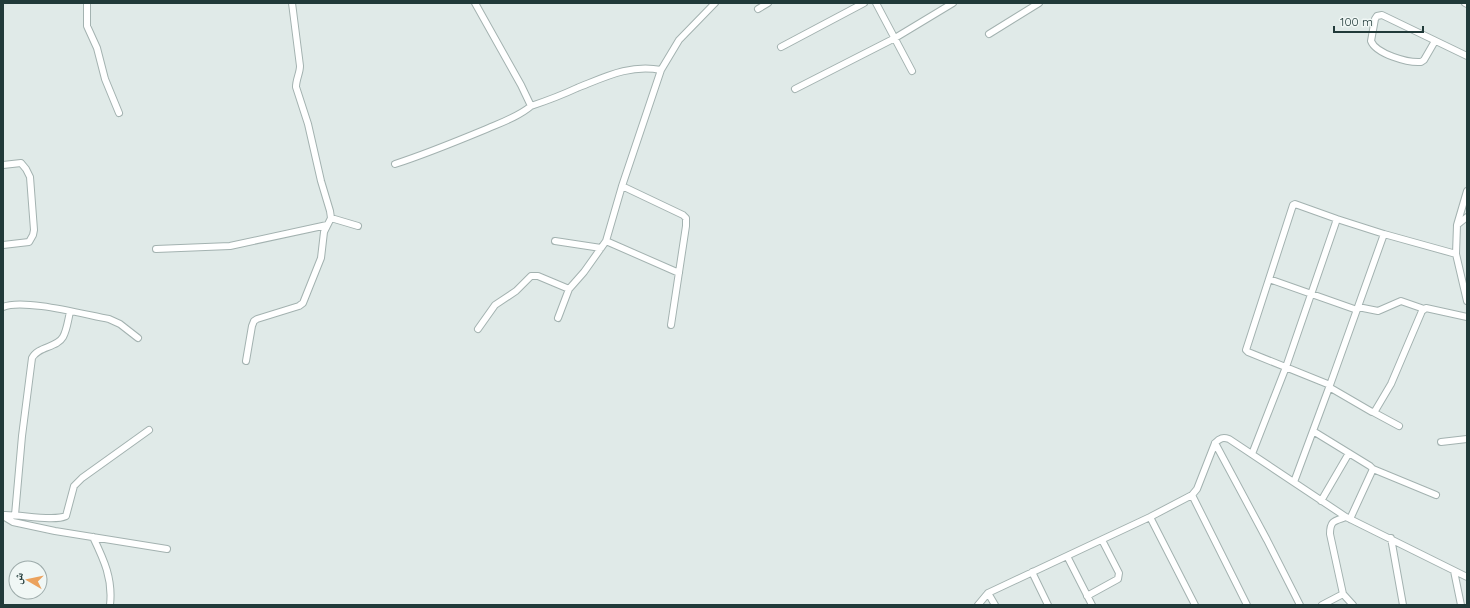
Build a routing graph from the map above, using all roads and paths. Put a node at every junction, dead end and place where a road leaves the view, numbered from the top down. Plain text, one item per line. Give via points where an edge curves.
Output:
1 (86, 3) edge
2 (292, 3) edge
3 (475, 3) edge
4 (716, 3) edge
5 (768, 3) edge
6 (864, 3) edge
7 (876, 3) edge
8 (952, 3) edge
9 (1039, 3) edge
10 (758, 9) dead end
11 (989, 34) dead end
12 (895, 38) junction
13 (1435, 41) junction
14 (781, 48) dead end
15 (1467, 56) edge
16 (661, 70) junction
17 (912, 71) dead end
18 (795, 89) dead end
19 (531, 106) junction
20 (119, 113) dead end
21 (395, 164) dead end
22 (3, 165) edge
23 (622, 186) junction
24 (1467, 191) edge
25 (1467, 217) edge
26 (331, 218) junction
27 (1338, 219) junction
28 (327, 225) junction
29 (1457, 225) junction
30 (358, 226) dead end
31 (1384, 234) junction
32 (555, 241) dead end
33 (606, 241) junction
34 (3, 245) edge
35 (601, 248) junction
36 (156, 249) dead end
37 (1456, 254) junction
38 (679, 273) junction
39 (1270, 279) junction
40 (1465, 281) edge
41 (569, 289) junction
42 (1312, 294) junction
43 (1467, 301) edge
44 (3, 307) edge
45 (1357, 308) junction
46 (1424, 309) junction
47 (70, 312) junction
48 (1467, 317) edge
49 (558, 318) dead end
50 (671, 325) dead end
51 (478, 329) dead end
52 (138, 338) dead end
53 (246, 361) dead end
54 (1286, 367) junction
55 (1330, 386) junction
56 (1373, 412) junction
57 (1399, 426) dead end
58 (148, 430) dead end
59 (1313, 431) junction
60 (1467, 439) edge
61 (1215, 442) junction
62 (1442, 442) dead end
63 (1349, 453) junction
64 (1252, 454) junction
65 (1373, 469) junction
66 (1294, 482) junction
67 (1192, 495) junction
68 (1436, 496) dead end
69 (1321, 501) junction
70 (15, 515) junction
71 (3, 516) edge
72 (1150, 517) junction
73 (1348, 518) junction
74 (93, 537) junction
75 (1391, 538) junction
76 (1102, 540) junction
77 (167, 548) dead end
78 (1067, 556) junction
79 (1454, 571) junction
80 (1032, 572) junction
81 (1467, 577) edge
82 (988, 593) junction
83 (1343, 594) junction
84 (1087, 596) junction
85 (110, 605) edge
86 (978, 605) edge
87 (995, 605) edge
88 (1048, 605) edge
89 (1092, 605) edge
90 (1195, 605) edge
91 (1247, 605) edge
92 (1300, 605) edge
93 (1322, 605) edge
94 (1353, 605) edge
95 (1403, 605) edge
96 (1461, 605) edge

1 - 20 street via 87,26
2 - 26 street via 300,66 296,87 308,124
3 - 19 street
4 - 16 street via 679,40
5 - 10 street
6 - 14 street
7 - 12 street
8 - 12 street
9 - 11 street
12 - 17 street
12 - 18 street
13 - 13 street via 1382,15 1375,19 1372,44 1394,57 1421,62
13 - 15 street
16 - 19 street via 650,68 620,71
16 - 23 street
19 - 21 street via 524,112 495,125
22 - 34 street via 21,163 30,177 34,230 29,242
23 - 33 street
23 - 38 street via 686,218
24 - 29 street
25 - 29 street
26 - 28 street
26 - 30 street
27 - 31 street
27 - 39 street via 1297,204 1293,205
27 - 42 street
28 - 36 street via 230,246
28 - 53 street via 322,241 321,258 303,304 257,319 252,326
29 - 37 street
31 - 37 street
31 - 45 street
32 - 35 street
33 - 35 street
33 - 38 street
35 - 41 street
37 - 40 street
38 - 50 street
39 - 42 street
39 - 54 street via 1246,350
40 - 43 street
41 - 49 street
41 - 51 street via 538,276 531,276 496,305
42 - 45 street
42 - 54 street
44 - 47 street via 18,303
45 - 46 street via 1378,311 1401,301
45 - 55 street
46 - 48 street
46 - 56 street via 1391,384
47 - 52 street via 115,321
47 - 70 street via 61,340 32,358
54 - 55 street
54 - 64 street
55 - 56 street
55 - 59 street
56 - 57 street
58 - 70 street via 74,486 66,516 57,519
59 - 63 street
59 - 66 street
60 - 62 street
61 - 64 street via 1224,437
61 - 67 street via 1197,489
61 - 92 street
63 - 65 street
63 - 69 street
64 - 66 street
65 - 68 street
65 - 73 street
66 - 69 street
67 - 72 street
67 - 91 street
69 - 73 street
70 - 71 street
71 - 74 street via 19,524
72 - 76 street
72 - 90 street
73 - 75 street
73 - 83 street via 1333,522 1330,526
74 - 77 street
74 - 85 street via 109,574
75 - 79 street
75 - 95 street
76 - 78 street
76 - 84 street via 1119,576 1118,579
78 - 80 street
78 - 84 street
79 - 81 street
79 - 96 street
80 - 82 street
80 - 88 street
82 - 86 street
82 - 87 street
83 - 93 street
83 - 94 street
84 - 89 street

